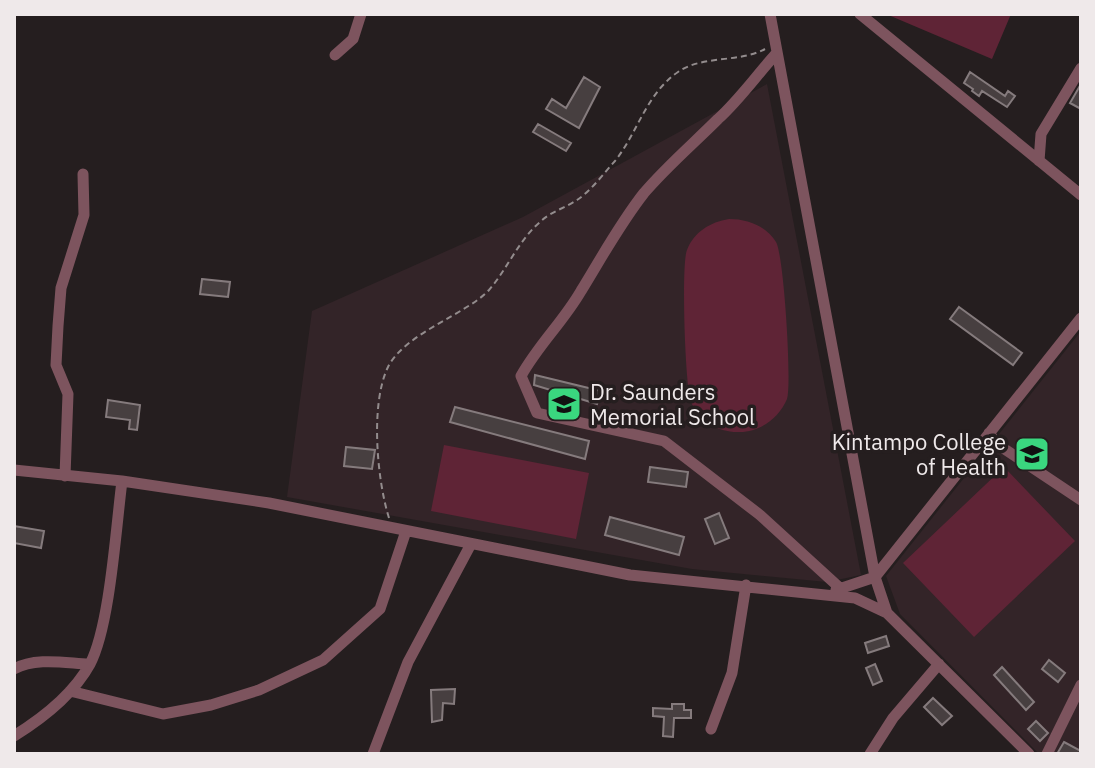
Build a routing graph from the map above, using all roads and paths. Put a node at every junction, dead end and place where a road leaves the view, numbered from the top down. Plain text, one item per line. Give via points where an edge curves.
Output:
1 (361, 14) edge
2 (770, 14) edge
3 (860, 14) edge
4 (774, 50) junction
5 (335, 55) dead end
6 (1081, 68) edge
7 (1039, 161) junction
8 (83, 174) dead end
9 (1081, 195) edge
10 (1081, 318) edge
11 (989, 433) junction
12 (14, 470) edge
13 (65, 476) junction
14 (122, 481) junction
15 (1081, 500) edge
16 (392, 528) junction
17 (406, 531) junction
18 (471, 544) junction
19 (875, 577) junction
20 (746, 585) junction
21 (841, 589) junction
22 (828, 593) junction
23 (887, 613) junction
24 (89, 664) junction
25 (939, 664) junction
26 (14, 669) edge
27 (1081, 685) edge
28 (70, 691) junction
29 (711, 729) dead end
30 (14, 736) edge
31 (373, 754) edge
32 (870, 754) edge
33 (1029, 754) edge
34 (1047, 754) edge

1 - 5 street via 353,39
2 - 4 street
3 - 7 street
4 - 16 path via 688,66 665,82 617,158 580,198 542,219 488,290 441,319 388,366 380,401 379,456 381,491
4 - 19 street
4 - 21 street via 720,118 645,192 521,376 537,413 664,441 760,515
6 - 7 street via 1041,134
7 - 9 street
8 - 13 street via 84,215 61,288 57,338 56,365 68,394
10 - 11 street
11 - 15 street via 997,444
11 - 19 street
12 - 13 street
13 - 14 street
14 - 16 street
14 - 24 street via 100,639
16 - 17 street
17 - 18 street
17 - 28 street via 380,609 323,660 259,690 163,714
18 - 20 street via 630,575
18 - 31 street via 408,662
19 - 21 street
19 - 23 street
20 - 22 street
20 - 29 street via 732,673
21 - 22 street
22 - 23 street
23 - 25 street
24 - 26 street via 23,663
24 - 28 street
25 - 32 street
25 - 33 street
27 - 34 street
28 - 30 street

